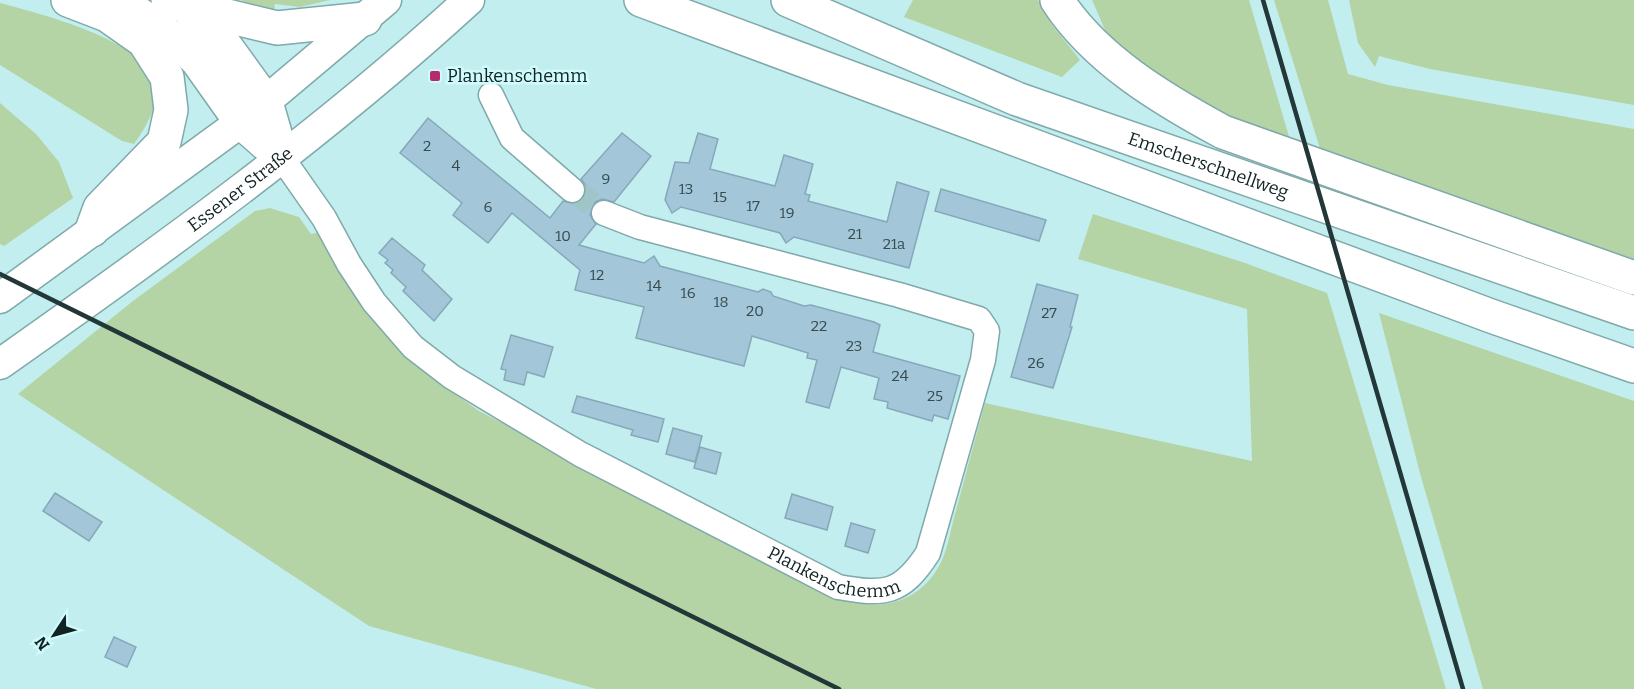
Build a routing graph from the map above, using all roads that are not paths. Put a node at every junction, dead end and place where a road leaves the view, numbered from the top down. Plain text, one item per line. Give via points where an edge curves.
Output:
1 (68, 0) edge
2 (108, 0) edge
3 (469, 0) edge
4 (641, 0) edge
5 (788, 0) edge
6 (1057, 0) edge
7 (176, 3) edge
8 (376, 9) edge
9 (491, 95) dead end
10 (253, 112) junction
11 (282, 158) junction
12 (572, 190) tunnel mouth
13 (604, 213) tunnel mouth
14 (92, 230) junction
15 (1634, 278) edge
16 (0, 298) edge
17 (1634, 313) edge
18 (0, 364) edge
19 (1634, 366) edge

1 - 14 highway via 107,15 144,41 167,77 171,110 164,142 100,208
2 - 10 highway via 130,7 178,42
3 - 11 main road, Essener Straße
4 - 19 highway
5 - 17 highway, Emscherschnellweg via 1017,99
6 - 15 highway via 1095,46 1179,108 1223,132
7 - 8 highway via 277,28
7 - 10 highway via 216,33
8 - 10 main road
9 - 12 street via 512,138
10 - 11 highway
10 - 14 main road
11 - 13 street, Plankenschemm via 324,218 374,302 413,347 452,377 580,454 837,587 873,593 891,590 914,575 928,554 983,360 987,331 979,319 640,227
11 - 18 main road, Essener Straße
14 - 16 main road

